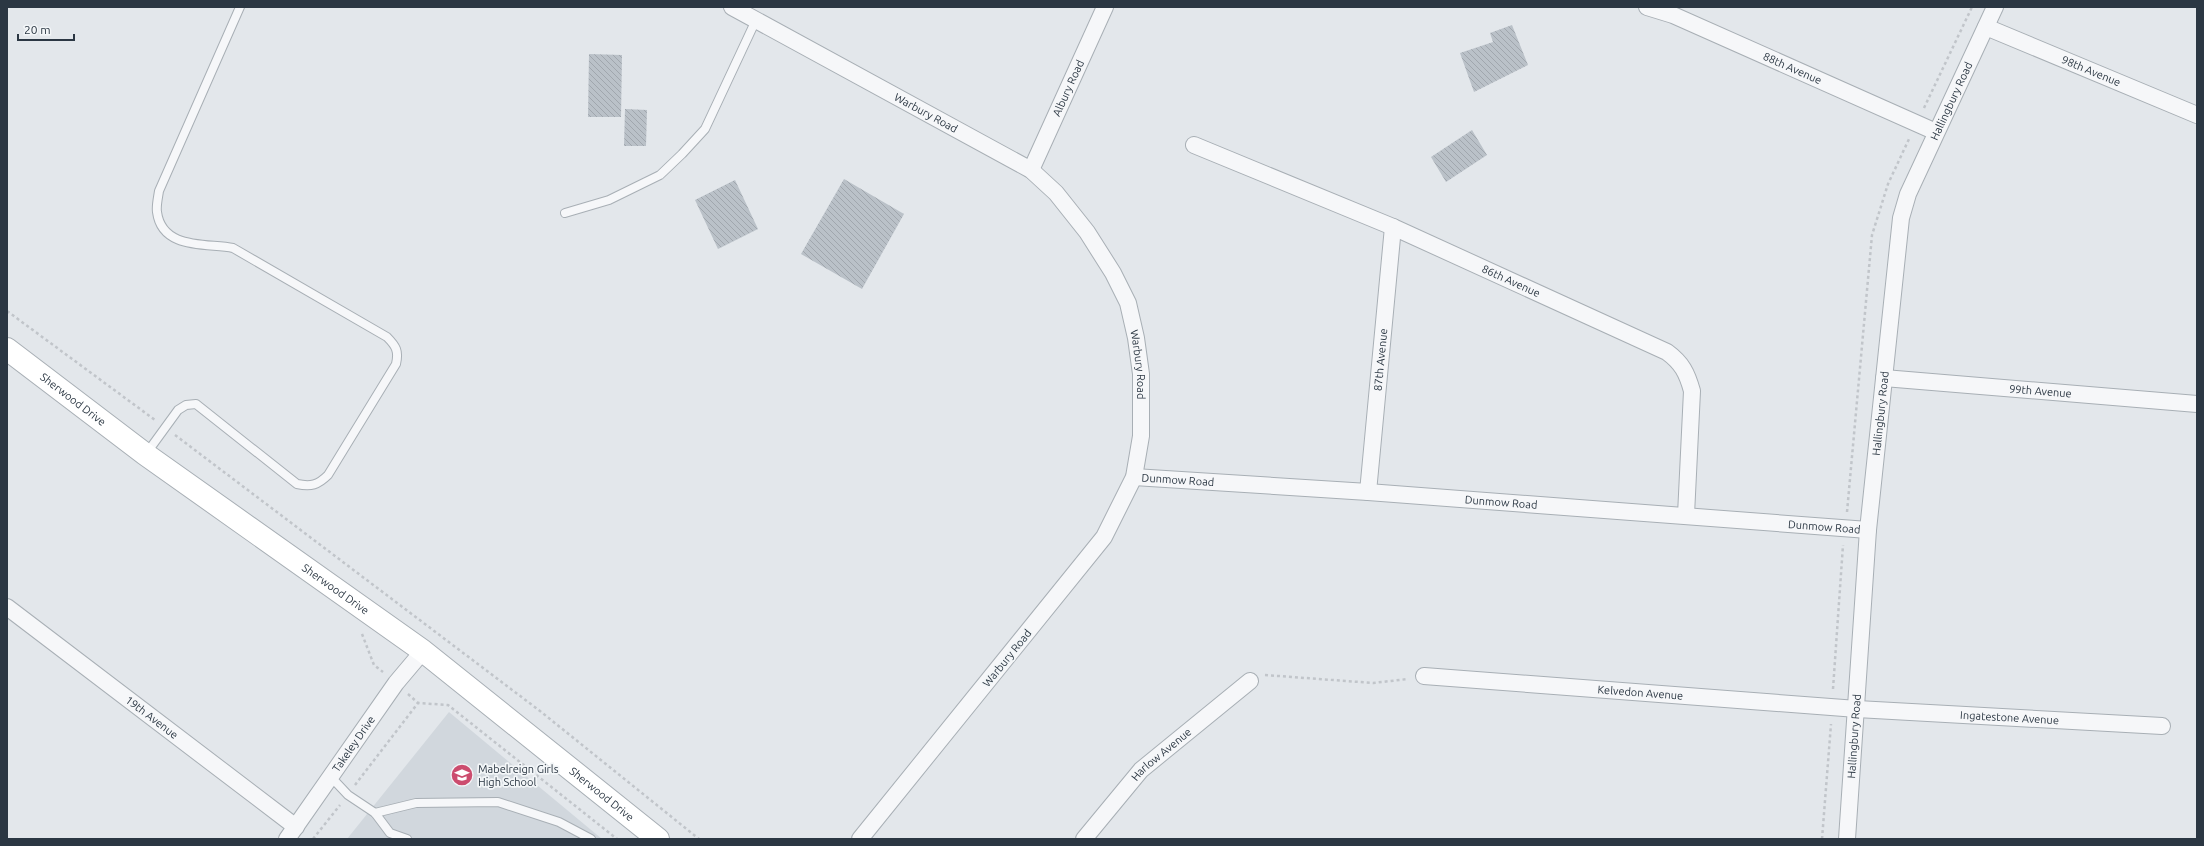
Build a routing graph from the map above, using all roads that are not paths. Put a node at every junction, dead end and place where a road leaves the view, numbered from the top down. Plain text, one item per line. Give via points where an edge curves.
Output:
1 (240, 7) edge
2 (732, 7) edge
3 (1105, 7) edge
4 (1647, 7) edge
5 (1995, 7) edge
6 (756, 20) junction
7 (1986, 27) junction
8 (2197, 115) edge
9 (1936, 132) junction
10 (1194, 145) dead end
11 (1031, 170) junction
12 (565, 213) dead end
13 (1393, 227) junction
14 (7, 349) edge
15 (1884, 378) junction
16 (2197, 404) edge
17 (145, 454) junction
18 (1134, 477) junction
19 (1368, 492) junction
20 (1686, 516) junction
21 (1868, 530) junction
22 (7, 607) edge
23 (423, 651) junction
24 (1424, 676) road end
25 (1250, 681) road end
26 (1857, 709) junction
27 (2162, 726) dead end
28 (331, 777) junction
29 (375, 813) junction
30 (292, 833) edge
31 (407, 839) edge
32 (591, 839) edge
33 (658, 839) edge
34 (860, 839) edge
35 (1084, 839) edge
36 (1847, 839) edge

1 - 17 lane via 159,191 157,213 164,229 176,240 233,248 387,337 395,345 398,354 396,364 328,475 319,484 297,484 196,404 186,405 178,410
2 - 6 street, Warbury Road
3 - 11 street, Albury Road
4 - 9 street, 88th Avenue via 1673,15
5 - 7 street, Hallingbury Road
6 - 11 street, Warbury Road
6 - 12 lane via 705,129 682,154 660,175 609,200
7 - 8 street, 98th Avenue
7 - 9 street, Hallingbury Road
9 - 15 street, Hallingbury Road via 1908,194 1901,218
10 - 13 street, 86th Avenue
11 - 18 street, Warbury Road via 1056,193 1087,232 1113,273 1128,303 1141,374 1141,436
13 - 19 street, 87th Avenue
13 - 20 street, 86th Avenue via 1668,352 1678,360 1687,373 1692,391
14 - 17 street, Sherwood Drive
15 - 16 street, 99th Avenue
15 - 21 street, Hallingbury Road
17 - 23 street, Sherwood Drive
18 - 19 street, Dunmow Road
18 - 34 street, Warbury Road via 1110,526 1094,550
19 - 20 street, Dunmow Road
20 - 21 street, Dunmow Road
21 - 26 street, Hallingbury Road
22 - 30 street, 19th Avenue
23 - 28 street, Takeley Drive via 396,683
23 - 33 street, Sherwood Drive
24 - 26 street, Kelvedon Avenue
25 - 35 street, Harlow Avenue via 1141,770
26 - 27 street, Ingatestone Avenue
26 - 36 street, Hallingbury Road
28 - 29 lane via 348,795
28 - 30 street, Takeley Drive
29 - 31 lane via 390,833
29 - 32 lane via 416,803 498,802 559,822

